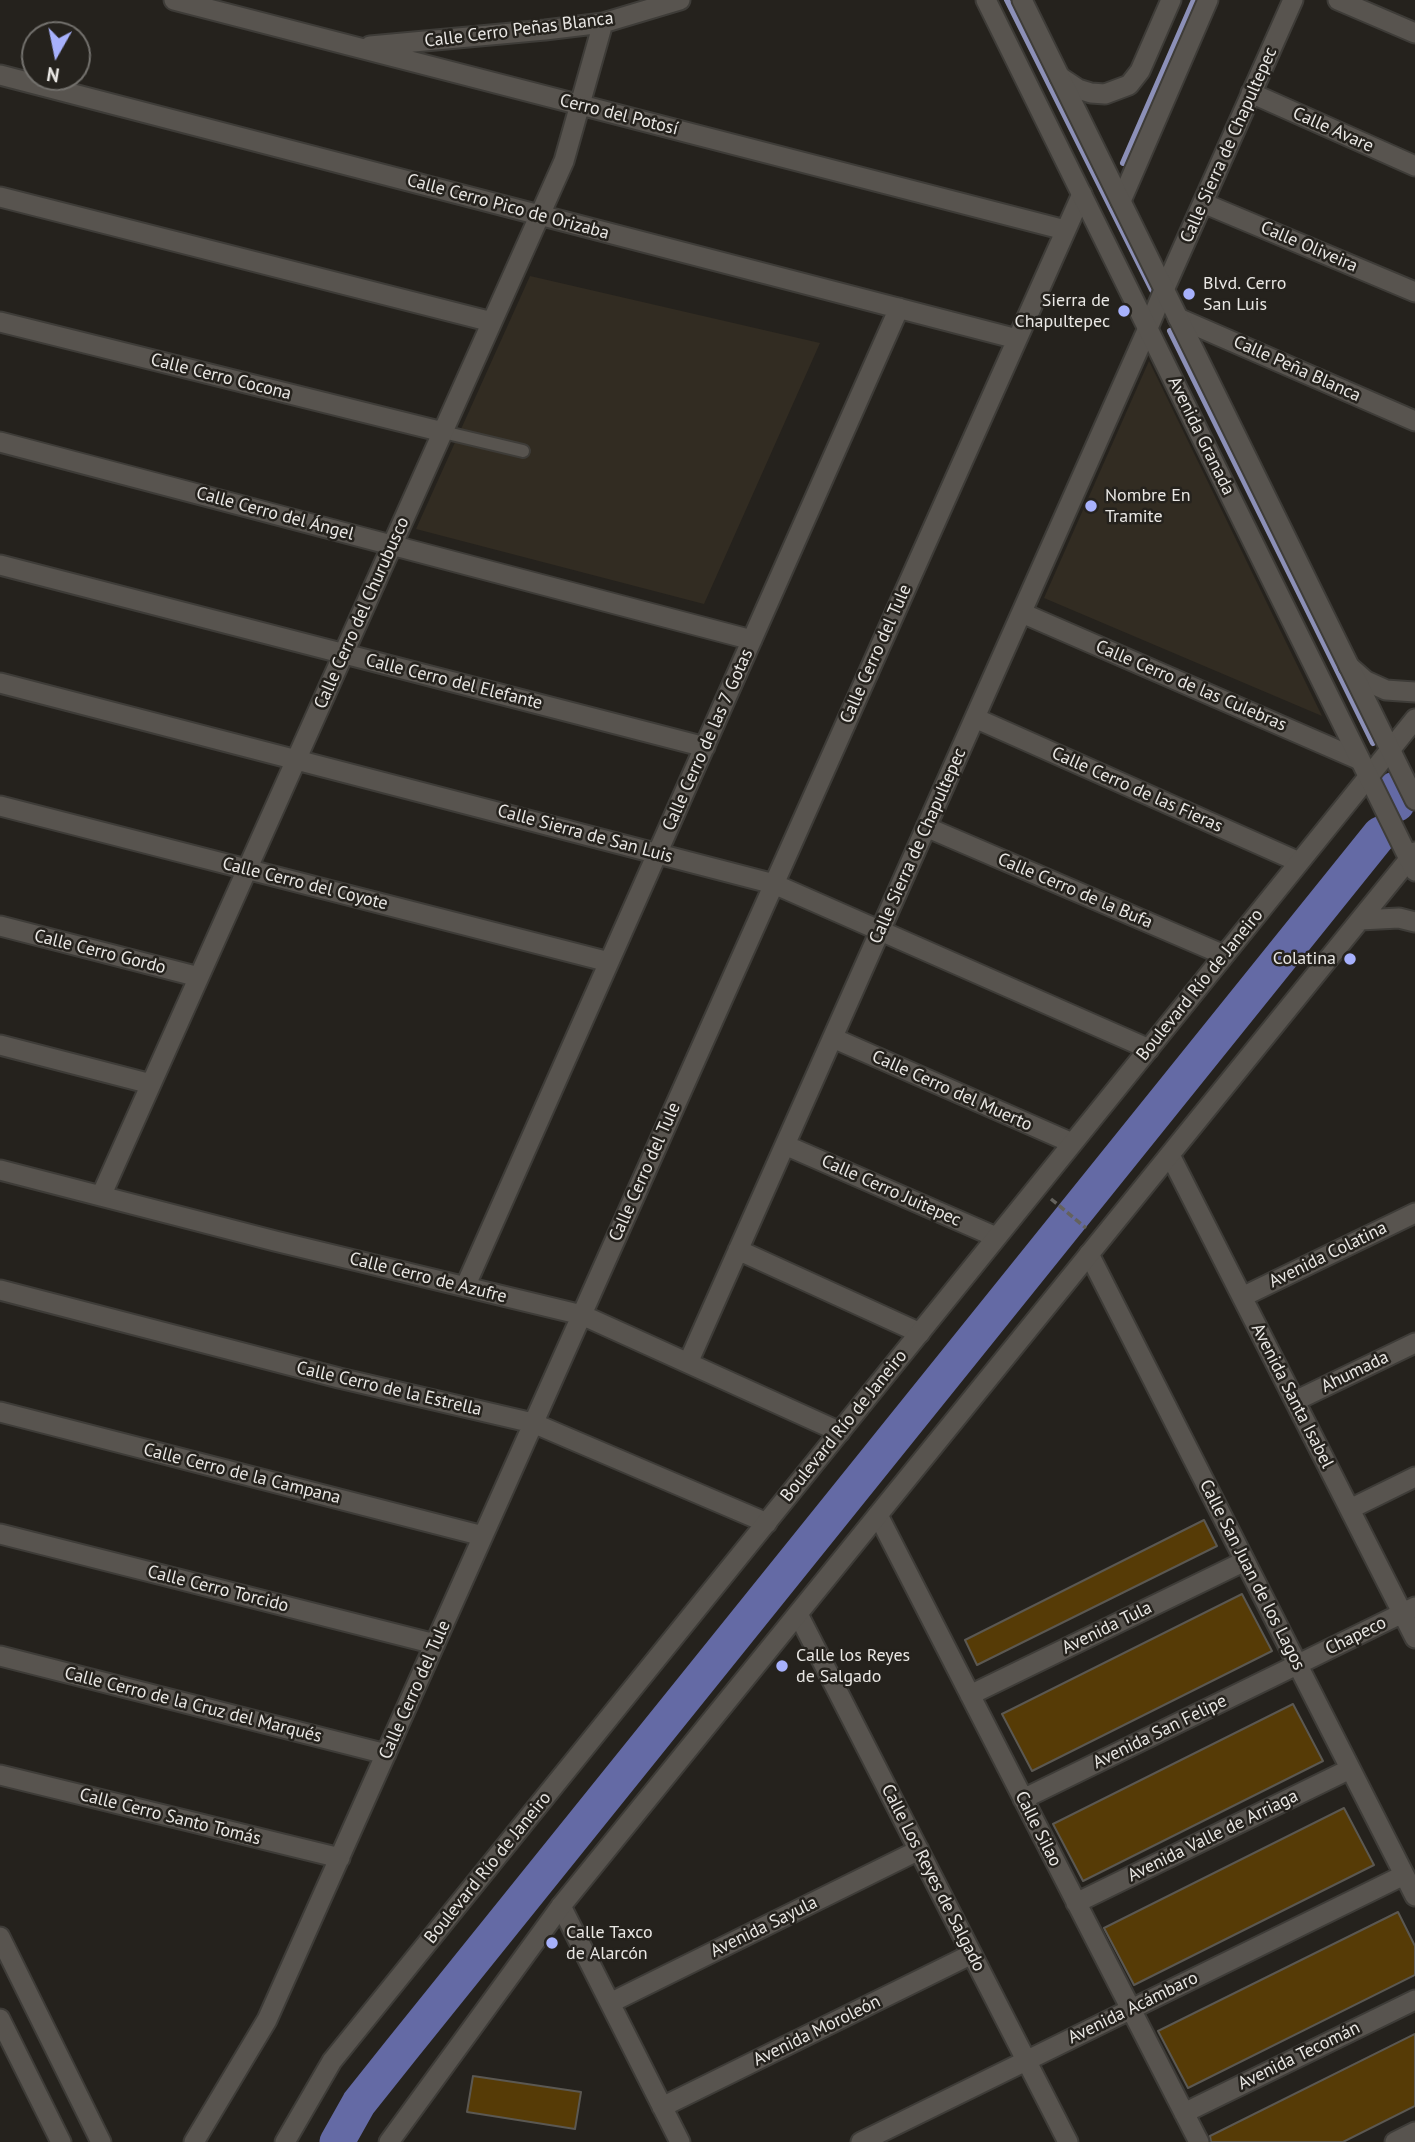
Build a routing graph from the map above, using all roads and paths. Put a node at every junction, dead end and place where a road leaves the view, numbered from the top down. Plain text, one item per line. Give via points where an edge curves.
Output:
1 (174, 0) edge
2 (680, 0) edge
3 (986, 0) edge
4 (1022, 0) edge
5 (1171, 0) edge
6 (1208, 0) edge
7 (1293, 0) edge
8 (1338, 0) edge
9 (200, 4) edge
10 (603, 23) junction
11 (1415, 33) edge
12 (355, 47) junction
13 (0, 75) edge
14 (1060, 77) junction
15 (1251, 93) junction
16 (580, 105) junction
17 (1415, 166) edge
18 (1082, 194) junction
19 (0, 197) edge
20 (1121, 201) junction
21 (1203, 203) junction
22 (540, 215) junction
23 (1065, 230) junction
24 (1164, 290) junction
25 (1415, 292) edge
26 (899, 309) junction
27 (1178, 318) junction
28 (0, 322) edge
29 (492, 322) junction
30 (1147, 328) junction
31 (1017, 339) junction
32 (1415, 421) edge
33 (443, 432) junction
34 (0, 442) edge
35 (523, 450) dead end
36 (392, 545) junction
37 (0, 565) edge
38 (1022, 613) junction
39 (752, 640) junction
40 (344, 654) junction
41 (1349, 666) junction
42 (0, 683) edge
43 (1415, 692) edge
44 (975, 718) junction
45 (1415, 719) edge
46 (705, 747) junction
47 (1390, 749) junction
48 (296, 760) junction
49 (1364, 768) junction
50 (1415, 800) edge
51 (0, 806) edge
52 (926, 827) junction
53 (658, 853) junction
54 (1413, 861) edge
55 (1299, 862) junction
56 (247, 869) junction
57 (774, 884) junction
58 (1360, 920) junction
59 (1415, 922) edge
60 (0, 926) edge
61 (880, 931) junction
62 (1224, 955) junction
63 (609, 962) junction
64 (200, 977) junction
65 (833, 1038) junction
66 (0, 1045) edge
67 (1149, 1049) junction
68 (151, 1084) junction
69 (1072, 1143) junction
70 (785, 1145) junction
71 (1170, 1155) junction
72 (0, 1170) edge
73 (1037, 1187) junction
74 (101, 1196) junction
75 (1415, 1213) edge
76 (996, 1237) junction
77 (1095, 1247) junction
78 (738, 1250) junction
79 (465, 1287) junction
80 (0, 1290) edge
81 (1242, 1297) junction
82 (582, 1315) junction
83 (919, 1333) junction
84 (1415, 1343) edge
85 (688, 1363) junction
86 (1295, 1401) junction
87 (0, 1412) edge
88 (533, 1423) junction
89 (839, 1432) junction
90 (1415, 1477) edge
91 (1350, 1509) junction
92 (877, 1516) junction
93 (766, 1522) junction
94 (0, 1534) edge
95 (483, 1536) junction
96 (1245, 1561) junction
97 (1409, 1610) edge
98 (798, 1614) junction
99 (1415, 1637) edge
100 (435, 1644) junction
101 (0, 1656) edge
102 (1297, 1665) junction
103 (970, 1695) junction
104 (386, 1754) junction
105 (1350, 1769) junction
106 (0, 1775) edge
107 (1023, 1799) junction
108 (919, 1850) junction
109 (340, 1858) junction
110 (1404, 1875) junction
111 (1415, 1896) edge
112 (1076, 1903) junction
113 (561, 1906) junction
114 (0, 1937) edge
115 (972, 1954) junction
116 (1415, 2000) edge
117 (610, 2003) junction
118 (1131, 2009) junction
119 (0, 2020) edge
120 (1026, 2061) junction
121 (662, 2107) junction
122 (1184, 2113) junction
123 (1415, 2132) edge
124 (61, 2142) edge
125 (101, 2142) edge
126 (194, 2142) edge
127 (285, 2142) edge
128 (389, 2142) edge
129 (680, 2142) edge
130 (861, 2142) edge
131 (1068, 2142) edge
132 (1199, 2142) edge
133 (1395, 2142) edge

1 - 9 street, Cerro del Potosí
2 - 10 street, Calle Cerro Peñas Blanca
3 - 18 street, Avenida Granada
4 - 14 street, Avenida Granada
5 - 14 street via 1140,71 1129,85 1105,94 1091,93
6 - 20 street
7 - 15 street, Calle Sierra de Chapultepec
8 - 11 street
9 - 12 street, Cerro del Potosí
10 - 12 street, Calle Cerro Peñas Blanca
10 - 16 street, Calle Cerro del Churubusco
12 - 16 street, Cerro del Potosí
13 - 22 street, Calle Cerro Pico de Orizaba
14 - 20 street, Avenida Granada
15 - 17 street, Calle Avare
15 - 21 street, Calle Sierra de Chapultepec
16 - 22 street, Calle Cerro del Churubusco via 564,161
16 - 23 street, Cerro del Potosí
18 - 23 street, Calle Cerro del Tule
18 - 30 street, Avenida Granada
19 - 29 street
20 - 24 street, Avenida Granada
21 - 24 street, Calle Sierra de Chapultepec
21 - 25 street, Calle Oliveira
22 - 26 street, Calle Cerro Pico de Orizaba
22 - 29 street, Calle Cerro del Churubusco
23 - 31 street, Calle Cerro del Tule
24 - 27 street, Avenida Granada
24 - 30 street, Calle Sierra de Chapultepec
26 - 31 street, Calle Cerro Pico de Orizaba
26 - 39 street, Calle Cerro de las 7 Gotas
27 - 32 street, Calle Peña Blanca
27 - 41 street, Avenida Granada
28 - 33 street, Calle Cerro Cocona
29 - 33 street, Calle Cerro del Churubusco
30 - 38 street, Calle Sierra de Chapultepec
30 - 49 street, Avenida Granada
31 - 57 street, Calle Cerro del Tule
33 - 35 lane
33 - 36 street, Calle Cerro del Churubusco
34 - 36 street, Calle Cerro del Ángel
36 - 39 street, Calle Cerro del Ángel
36 - 40 street, Calle Cerro del Churubusco
37 - 40 street, Calle Cerro del Elefante
38 - 44 street, Calle Sierra de Chapultepec
38 - 49 street, Calle Cerro de las Culebras
39 - 46 street, Calle Cerro de las 7 Gotas
40 - 46 street, Calle Cerro del Elefante
40 - 48 street, Calle Cerro del Churubusco
41 - 43 street via 1386,690
41 - 47 street, Avenida Granada
42 - 48 street, Calle Sierra de San Luis
44 - 52 street, Calle Sierra de Chapultepec
44 - 55 street, Calle Cerro de las Fieras
45 - 47 street, Boulevard Río de Janeiro
46 - 53 street, Calle Cerro de las 7 Gotas
47 - 49 street, Boulevard Río de Janeiro
47 - 50 street, Avenida Granada
48 - 53 street, Calle Sierra de San Luis
48 - 56 street, Calle Cerro del Churubusco
49 - 54 street, Avenida Granada
49 - 55 street, Boulevard Río de Janeiro
51 - 56 street, Calle Cerro del Coyote
52 - 61 street, Calle Sierra de Chapultepec
52 - 62 street, Calle Cerro de la Bufa
53 - 57 street, Calle Sierra de San Luis
53 - 63 street, Calle Cerro de las 7 Gotas
54 - 58 street
55 - 62 street, Boulevard Río de Janeiro
56 - 63 street, Calle Cerro del Coyote
56 - 64 street, Calle Cerro del Churubusco
57 - 61 street, Calle Sierra de San Luis
57 - 82 street, Calle Cerro del Tule
58 - 59 street
58 - 71 street
60 - 64 street, Calle Cerro Gordo
61 - 65 street, Calle Sierra de Chapultepec
61 - 67 street, Calle Sierra de San Luis
62 - 67 street, Boulevard Río de Janeiro
63 - 79 street, Calle Cerro de las 7 Gotas
64 - 68 street, Calle Cerro del Churubusco
65 - 69 street, Calle Cerro del Muerto
65 - 70 street, Calle Sierra de Chapultepec
66 - 68 street
67 - 69 street, Boulevard Río de Janeiro
68 - 74 street, Calle Cerro del Churubusco
69 - 73 street, Boulevard Río de Janeiro
70 - 76 street, Calle Cerro Juitepec
70 - 78 street, Calle Sierra de Chapultepec
71 - 77 street
71 - 81 street, Avenida Santa Isabel
72 - 74 street, Calle Cerro de Azufre
73 - 76 street, Boulevard Río de Janeiro
73 - 77 path
74 - 79 street, Calle Cerro de Azufre
75 - 81 street, Avenida Colatina
76 - 83 street, Boulevard Río de Janeiro
77 - 92 street
77 - 96 street, Calle San Juan de los Lagos
78 - 83 street
78 - 85 street, Calle Sierra de Chapultepec
79 - 82 street, Calle Cerro de Azufre
80 - 88 street, Calle Cerro de la Estrella
81 - 86 street, Avenida Santa Isabel
82 - 85 street, Calle Cerro de Azufre
82 - 88 street, Calle Cerro del Tule
83 - 89 street, Boulevard Río de Janeiro
84 - 86 street, Ahumada
85 - 89 street, Calle Cerro de Azufre
86 - 91 street, Avenida Santa Isabel
87 - 95 street, Calle Cerro de la Campana
88 - 93 street, Calle Cerro de la Estrella
88 - 95 street, Calle Cerro del Tule
89 - 93 street, Boulevard Río de Janeiro
90 - 91 street
91 - 97 street, Avenida Santa Isabel
92 - 98 street
92 - 103 street, Calle Silao
93 - 127 street, Boulevard Río de Janeiro via 332,2061
94 - 100 street, Calle Cerro Torcido
95 - 100 street, Calle Cerro del Tule
96 - 102 street, Calle San Juan de los Lagos
96 - 103 street, Avenida Tula
97 - 99 street, Avenida Santa Isabel
97 - 102 street, Chapeco
98 - 108 street, Calle Los Reyes de Salgado
98 - 113 street
100 - 104 street, Calle Cerro del Tule
101 - 104 street, Calle Cerro de la Cruz del Marqués
102 - 105 street, Calle San Juan de los Lagos
102 - 107 street, Avenida San Felipe
103 - 107 street, Calle Silao
104 - 109 street, Calle Cerro del Tule
105 - 110 street, Calle San Juan de los Lagos
105 - 112 street, Avenida Valle de Arriaga
106 - 109 street, Calle Cerro Santo Tomás
107 - 112 street, Calle Silao
108 - 115 street, Calle Los Reyes de Salgado
108 - 117 street, Avenida Sayula
109 - 126 street, Calle Cerro del Tule via 267,2020
110 - 111 street, Calle San Juan de los Lagos
110 - 118 street, Avenida Acámbaro
112 - 118 street, Calle Silao
113 - 117 street
113 - 128 street
114 - 125 street
115 - 120 street, Calle Los Reyes de Salgado
115 - 121 street, Avenida Moroleón
116 - 122 street, Avenida Tecomán
117 - 121 street
118 - 120 street, Avenida Acámbaro
118 - 122 street, Calle Silao
119 - 124 street
120 - 130 street, Avenida Acámbaro
120 - 131 street, Calle Los Reyes de Salgado
121 - 129 street
122 - 132 street, Calle Silao
123 - 133 street

